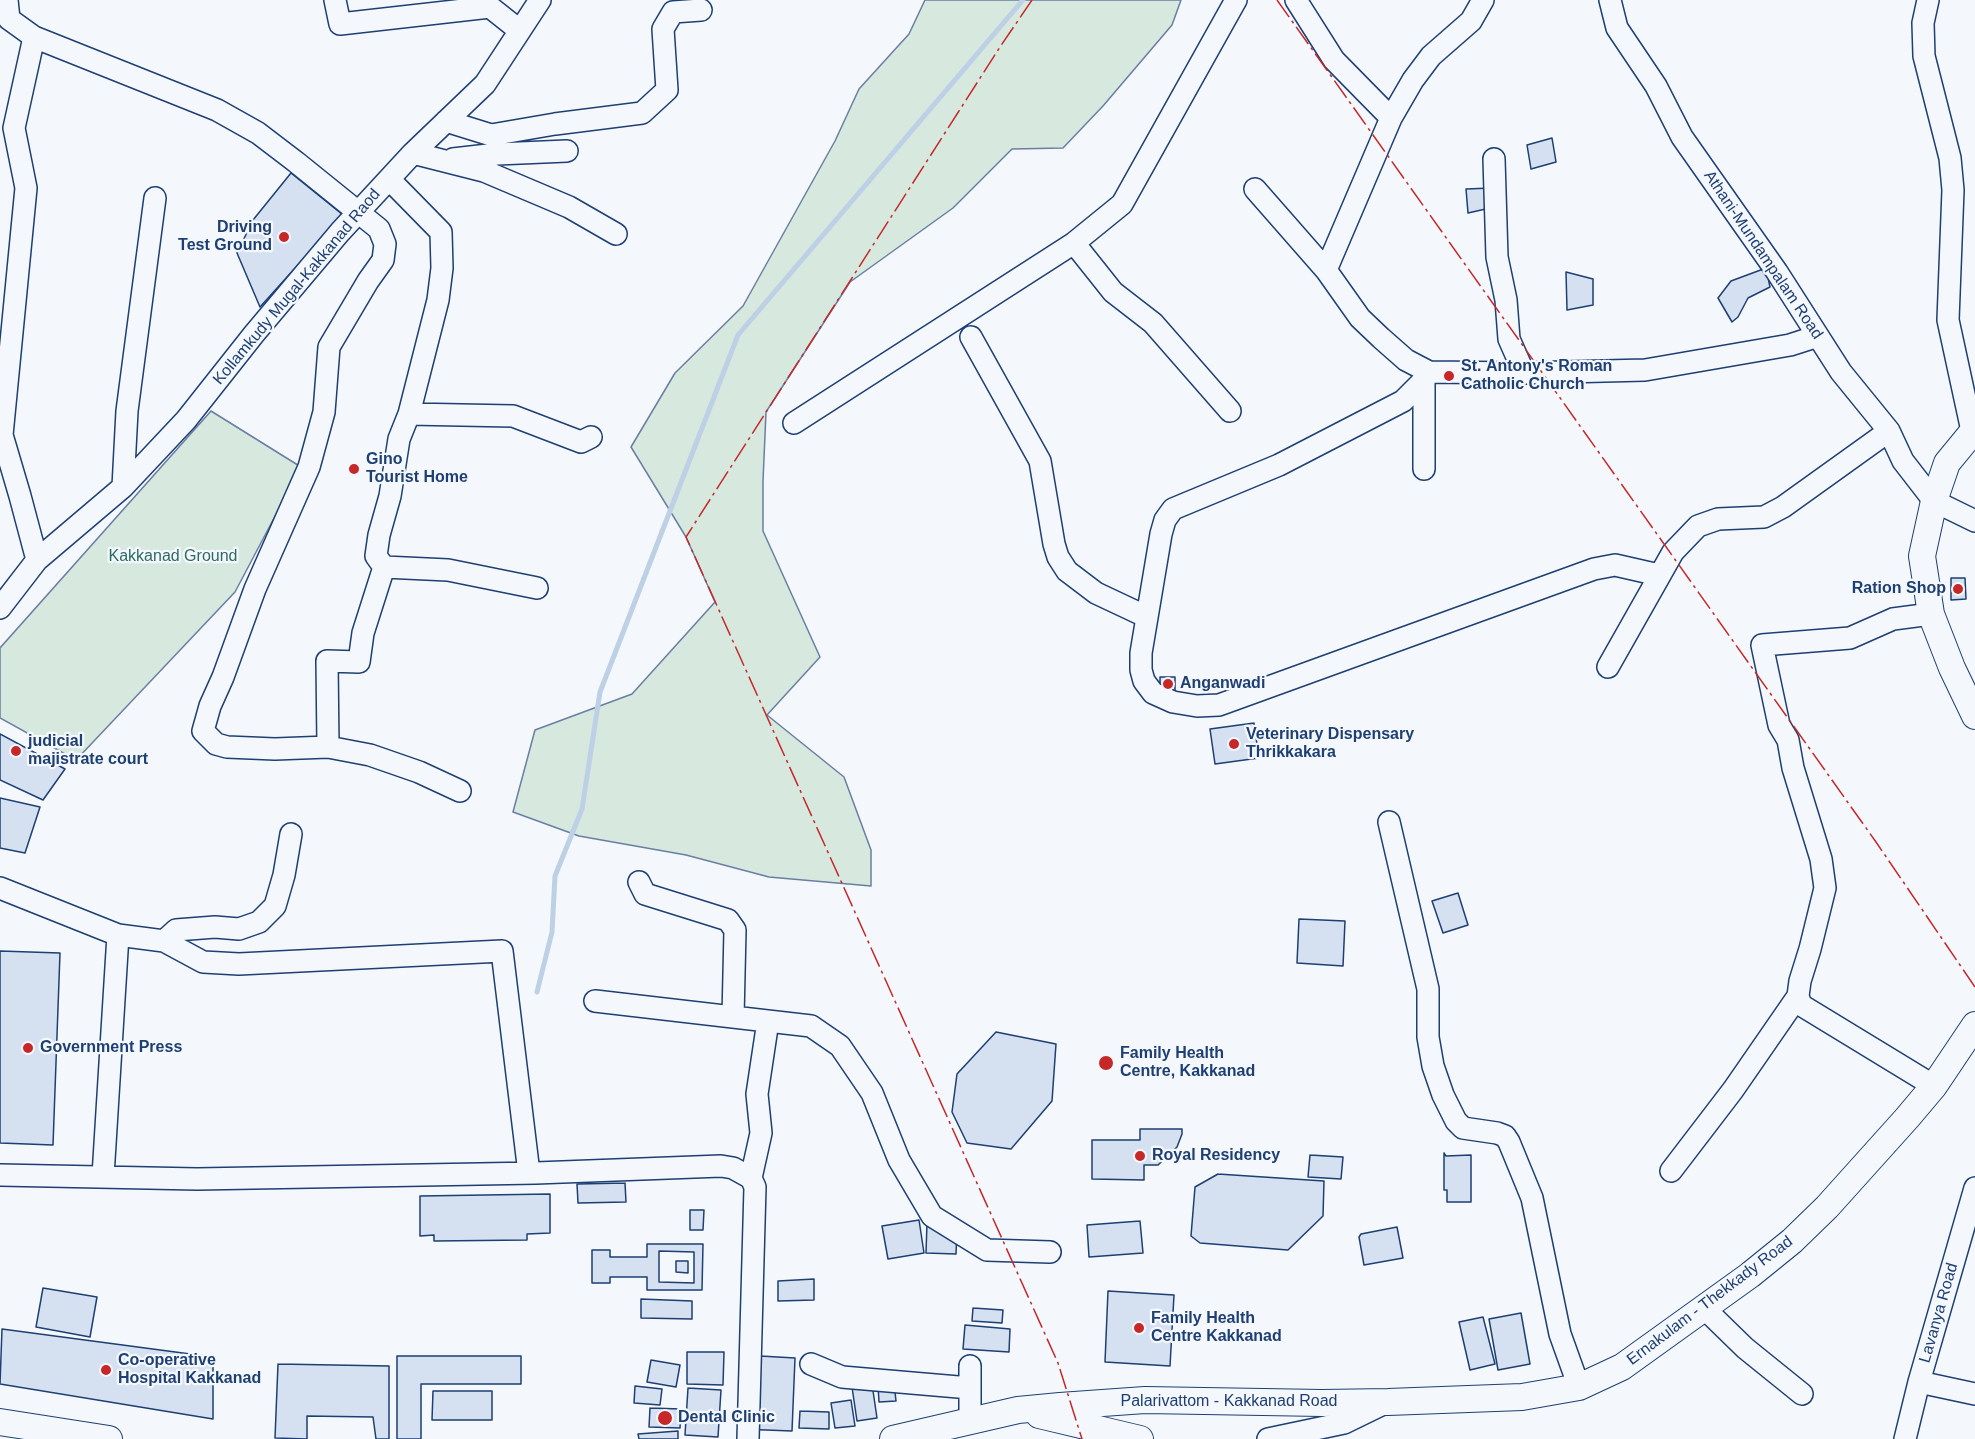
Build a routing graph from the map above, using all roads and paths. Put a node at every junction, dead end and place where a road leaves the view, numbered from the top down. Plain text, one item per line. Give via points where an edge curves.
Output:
1 (7, 0) edge
2 (335, 0) edge
3 (540, 0) edge
4 (1236, 0) edge
5 (1296, 0) edge
6 (1483, 0) edge
7 (1610, 0) edge
8 (1928, 0) edge
9 (701, 10) dead end
10 (519, 30) junction
11 (34, 38) junction
12 (1391, 118) junction
13 (446, 121) junction
14 (567, 152) dead end
15 (413, 153) junction
16 (1494, 159) dead end
17 (443, 160) junction
18 (389, 179) junction
19 (1255, 189) dead end
20 (155, 198) dead end
21 (358, 213) junction
22 (616, 234) dead end
23 (1074, 243) junction
24 (1326, 270) junction
25 (1818, 336) junction
26 (971, 337) dead end
27 (1524, 372) junction
28 (1426, 376) junction
29 (1230, 411) dead end
30 (410, 414) junction
31 (794, 423) dead end
32 (1973, 430) edge
33 (1889, 431) junction
34 (1, 436) edge
35 (591, 437) dead end
36 (1424, 469) dead end
37 (123, 486) junction
38 (1934, 501) junction
39 (1975, 521) edge
40 (38, 560) junction
41 (384, 567) junction
42 (1659, 574) junction
43 (537, 588) dead end
44 (0, 608) edge
45 (1931, 614) junction
46 (1146, 617) junction
47 (1608, 667) dead end
48 (1975, 716) edge
49 (328, 747) junction
50 (460, 791) dead end
51 (1389, 822) dead end
52 (291, 834) dead end
53 (639, 882) dead end
54 (0, 888) edge
55 (118, 935) junction
56 (164, 941) junction
57 (1798, 996) junction
58 (595, 1001) dead end
59 (733, 1017) junction
60 (768, 1021) junction
61 (1975, 1025) edge
62 (1934, 1086) junction
63 (1671, 1171) dead end
64 (529, 1173) junction
65 (0, 1175) edge
66 (103, 1176) junction
67 (751, 1178) junction
68 (1975, 1188) edge
69 (1050, 1252) dead end
70 (1704, 1308) junction
71 (811, 1364) dead end
72 (970, 1366) dead end
73 (1919, 1382) junction
74 (1579, 1387) junction
75 (970, 1388) junction
76 (1802, 1394) dead end
77 (1975, 1394) edge
78 (1388, 1402) junction
79 (1018, 1410) junction
80 (970, 1421) junction
81 (0, 1422) edge
82 (109, 1439) edge
83 (748, 1439) edge
84 (892, 1439) edge
85 (1140, 1439) edge
86 (1268, 1439) edge
87 (1905, 1439) edge

1 - 11 street via 9,19
2 - 10 street via 340,24 490,7
3 - 10 street, Kollamkudy Mugal-Kakkanad Raod
4 - 23 street via 1122,204
5 - 12 street via 1334,60
6 - 12 street via 1471,21 1431,56
7 - 25 street, Athani-Mundampalam Road via 1617,28 1656,86 1682,137 1778,272
8 - 32 street via 1923,23 1924,56 1950,158 1953,190 1948,320
9 - 13 street via 673,12 663,29 667,90 642,113 491,135
10 - 13 street, Kollamkudy Mugal-Kakkanad Raod via 485,84
11 - 21 street via 217,110 258,133
11 - 34 street via 14,128 26,188
12 - 24 street
13 - 15 street, Kollamkudy Mugal-Kakkanad Raod
14 - 17 street
15 - 17 street
15 - 18 street, Kollamkudy Mugal-Kakkanad Raod
16 - 27 street via 1497,257 1509,339
17 - 22 street via 484,171 569,207
18 - 21 street, Kollamkudy Mugal-Kakkanad Raod
18 - 30 street via 441,232 438,300
19 - 24 street
20 - 37 street via 126,411
21 - 37 street, Kollamkudy Mugal-Kakkanad Raod via 186,420
21 - 49 street via 379,230 386,244 383,260 329,347 324,412 309,467 255,589 203,730 216,744 227,747
23 - 29 street via 1113,292 1152,323
23 - 31 street
24 - 28 street via 1360,318
25 - 27 street via 1790,345 1645,370
25 - 33 street, Athani-Mundampalam Road via 1841,372
26 - 46 street via 1040,460 1058,557 1067,571 1096,593
27 - 28 street
28 - 36 street
28 - 46 street via 1403,401 1279,465 1173,509 1164,520
30 - 35 street via 513,416 581,442
30 - 41 street via 399,439 379,535 376,556
32 - 38 main road via 1947,463
33 - 38 street, Athani-Mundampalam Road via 1903,461
33 - 42 street via 1784,507 1764,517 1718,519 1698,526 1672,552
34 - 40 street
37 - 40 street, Kollamkudy Mugal-Kakkanad Raod
38 - 39 street
38 - 45 main road via 1922,556
40 - 44 street, Kollamkudy Mugal-Kakkanad Raod
41 - 43 street via 448,570
41 - 49 street via 363,633 359,662 327,661
42 - 46 street via 1615,565 1594,569 1219,705 1173,702 1153,693 1141,670
42 - 47 street
45 - 48 main road
45 - 57 street via 1893,619 1850,638 1762,645 1779,724 1788,740 1821,859 1825,888
49 - 50 street via 370,755
51 - 74 street via 1428,988 1428,1037 1433,1066 1456,1121 1463,1128 1497,1133 1509,1142 1532,1198 1560,1334
52 - 56 street via 275,906 259,922 239,929 176,930
53 - 59 street via 645,894 728,920 735,930
54 - 55 street
55 - 56 street
55 - 66 street
56 - 64 street via 203,963 502,951
57 - 62 street via 1801,1005
57 - 63 street
58 - 59 street
59 - 60 street
60 - 67 street via 757,1094 761,1133
60 - 69 street via 811,1026 840,1046 872,1094 899,1160 932,1216 987,1250
61 - 62 main road, Ernakulam - Thekkady Road
62 - 70 main road, Ernakulam - Thekkady Road via 1792,1241
64 - 66 street via 197,1179
64 - 67 street via 721,1166
65 - 66 street
67 - 83 street via 756,1207
68 - 73 street, Lavanya Road
70 - 74 main road, Ernakulam - Thekkady Road via 1622,1366
70 - 76 street via 1745,1348
71 - 75 street via 842,1377
72 - 75 street
73 - 77 street
73 - 87 street, Lavanya Road
74 - 78 main road, Ernakulam - Thekkady Road via 1522,1397
75 - 80 street
78 - 79 main road, Palarivattom - Kakkanad Road via 1145,1400
78 - 86 street via 1344,1423
79 - 80 main road, Palarivattom - Kakkanad Road
79 - 85 main road
80 - 84 main road, Palarivattom - Kakkanad Road
81 - 82 main road

